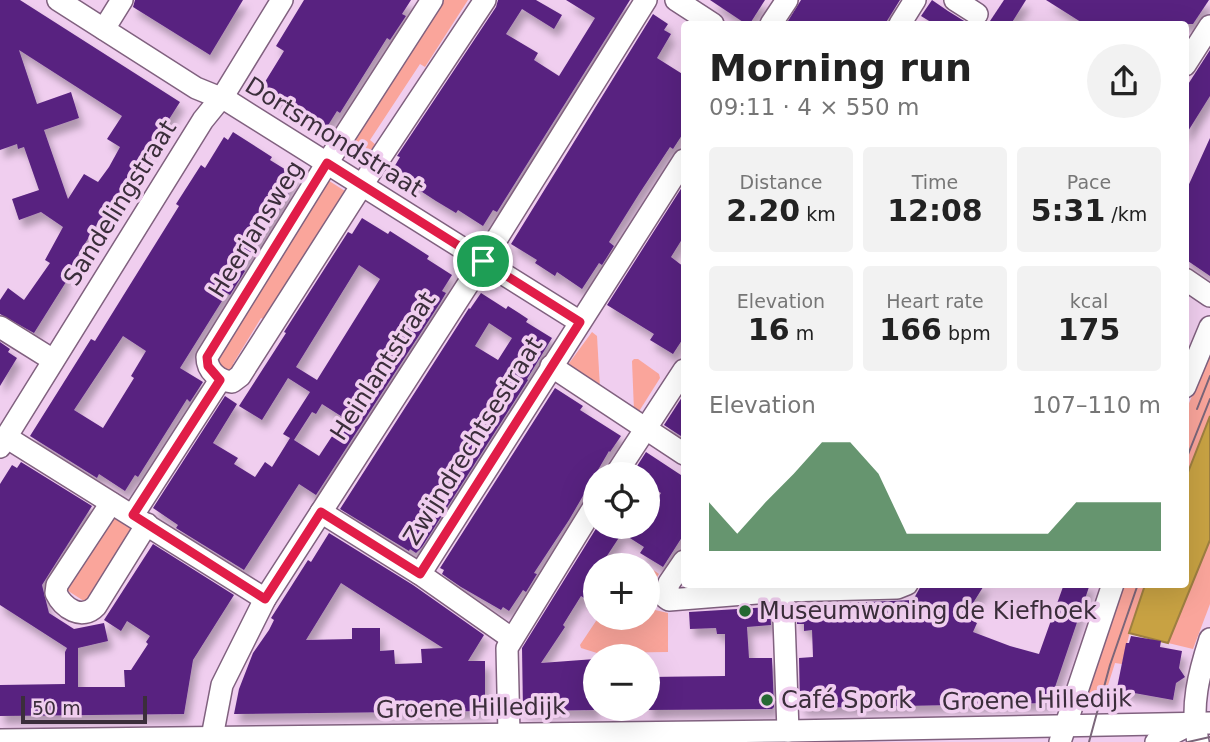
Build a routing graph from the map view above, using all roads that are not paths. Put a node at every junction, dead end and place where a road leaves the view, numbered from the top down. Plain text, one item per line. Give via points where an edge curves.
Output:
1 (58, 0) edge
2 (122, 0) edge
3 (282, 0) edge
4 (432, 0) edge
5 (485, 0) edge
6 (646, 0) edge
7 (676, 0) edge
8 (787, 0) edge
9 (915, 0) edge
10 (955, 0) edge
11 (977, 14) dead end
12 (708, 21) edge
13 (773, 21) edge
14 (902, 21) edge
15 (1210, 26) edge
16 (104, 29) junction
17 (1189, 59) edge
18 (219, 99) junction
19 (327, 163) junction
20 (681, 165) edge
21 (362, 185) junction
22 (483, 261) junction
23 (1189, 282) edge
24 (1210, 296) edge
25 (580, 322) junction
26 (0, 327) edge
27 (1210, 327) edge
28 (53, 359) junction
29 (551, 366) junction
30 (681, 375) edge
31 (1189, 375) edge
32 (220, 380) junction
33 (647, 430) junction
34 (3, 442) edge
35 (681, 452) edge
36 (624, 462) edge
37 (111, 503) junction
38 (321, 512) junction
39 (140, 520) junction
40 (583, 524) edge
41 (681, 566) edge
42 (420, 574) junction
43 (774, 588) edge
44 (783, 588) edge
45 (1112, 588) edge
46 (265, 599) junction
47 (511, 638) junction
48 (1210, 639) edge
49 (1200, 729) edge
50 (788, 732) junction
51 (1062, 733) edge
52 (509, 734) junction
53 (212, 737) junction
54 (0, 740) edge
55 (1156, 742) edge

1 - 16 street, Dortsmondstraat
2 - 16 street
3 - 18 street, Sandelingstraat
4 - 19 street, Heerjansweg
5 - 21 street
6 - 22 street, Heinlantstraat
7 - 12 street
8 - 13 street
9 - 14 street
10 - 11 street
15 - 17 street
16 - 18 street, Dortsmondstraat
18 - 19 street, Dortsmondstraat
18 - 28 street, Sandelingstraat
19 - 21 street, Dortsmondstraat
19 - 32 street, Heerjansweg via 207,357 208,366
20 - 25 street, Zwijndrechtsestraat
21 - 22 street, Dortsmondstraat
21 - 32 street via 240,376 232,382
22 - 25 street, Dortsmondstraat
22 - 38 street, Heinlantstraat
23 - 24 street
25 - 29 street, Zwijndrechtsestraat
26 - 28 street
27 - 31 street
28 - 34 street, Sandelingstraat
29 - 33 street
29 - 42 street, Zwijndrechtsestraat
30 - 33 street
32 - 39 street
33 - 35 street
33 - 36 street
34 - 37 street
37 - 39 street
37 - 39 street via 57,585 56,593 67,607 85,613 96,606
38 - 42 street
38 - 46 street, Heinlantstraat
39 - 46 street
40 - 47 street
41 - 43 street via 667,589 669,600
42 - 47 street
44 - 50 street
45 - 51 street
46 - 53 street, Heinlantstraat via 222,685
47 - 52 street via 507,648
48 - 49 street via 1198,680
49 - 51 street, Groene Hilledijk
49 - 55 street
50 - 51 street, Groene Hilledijk
50 - 52 street, Groene Hilledijk
52 - 53 street, Groene Hilledijk
53 - 54 street, Groene Hilledijk

